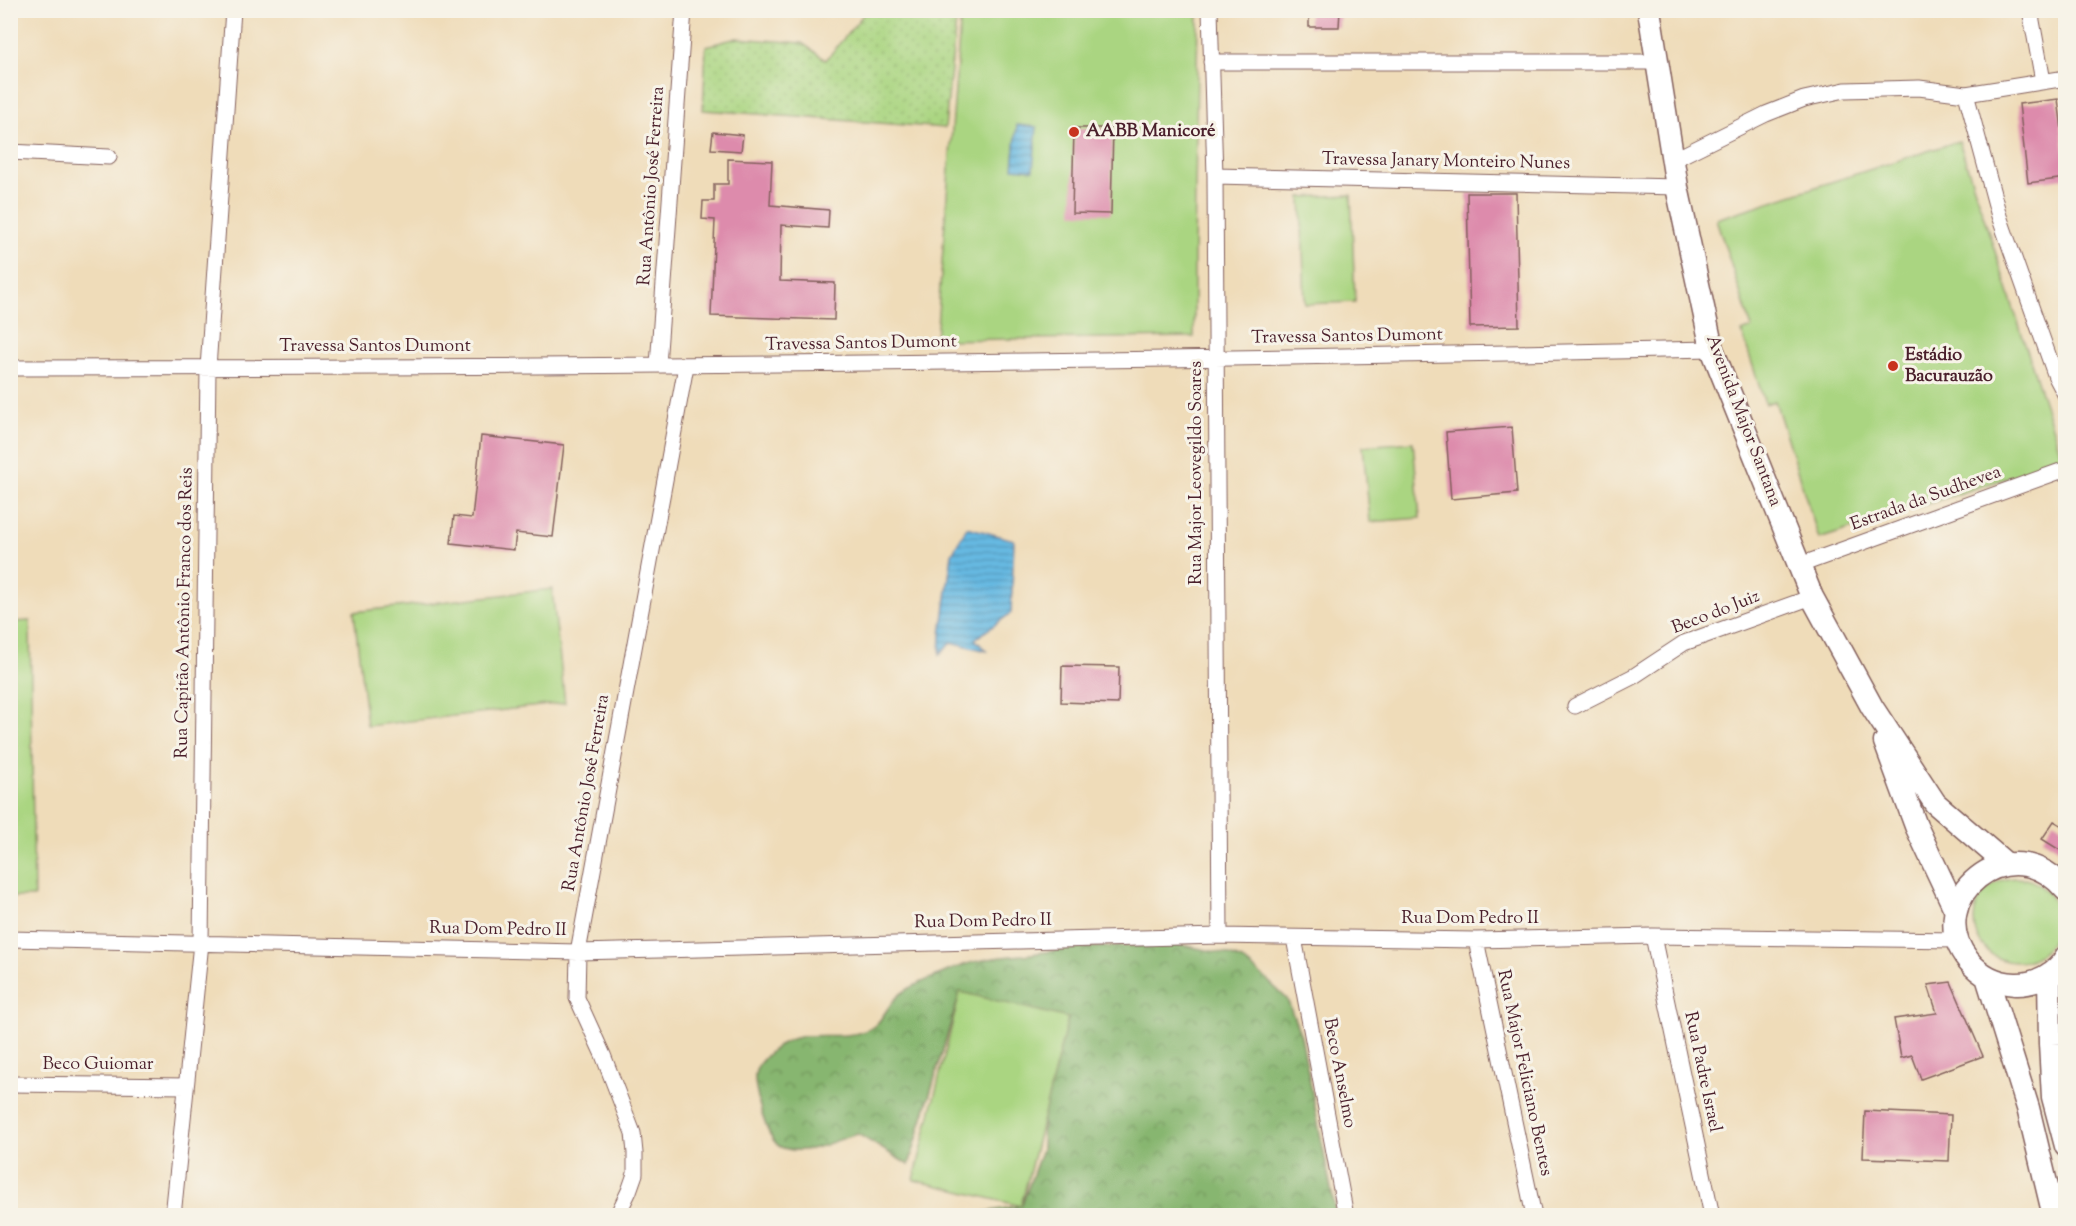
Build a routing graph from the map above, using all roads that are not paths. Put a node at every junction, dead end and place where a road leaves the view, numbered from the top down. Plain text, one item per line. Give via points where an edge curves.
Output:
1 (233, 10) edge
2 (684, 10) edge
3 (1210, 10) edge
4 (1649, 10) edge
5 (2030, 10) edge
6 (1211, 62) junction
7 (1656, 62) junction
8 (2066, 78) edge
9 (2043, 81) junction
10 (1966, 94) junction
11 (10, 152) edge
12 (109, 157) dead end
13 (1673, 160) junction
14 (1215, 176) junction
15 (1677, 187) junction
16 (1712, 349) junction
17 (1216, 359) junction
18 (658, 365) junction
19 (686, 366) junction
20 (10, 368) edge
21 (208, 368) junction
22 (2066, 396) edge
23 (2066, 469) edge
24 (1800, 565) junction
25 (1812, 597) junction
26 (1575, 706) dead end
27 (1872, 707) junction
28 (2006, 864) junction
29 (2066, 890) edge
30 (1956, 911) junction
31 (1220, 936) junction
32 (1653, 936) junction
33 (1294, 938) junction
34 (10, 939) edge
35 (1476, 940) junction
36 (1957, 940) junction
37 (201, 943) junction
38 (578, 951) junction
39 (2066, 957) edge
40 (2049, 974) junction
41 (1987, 977) junction
42 (10, 1084) edge
43 (186, 1086) junction
44 (2053, 1096) junction
45 (2028, 1108) junction
46 (2066, 1146) edge
47 (173, 1215) edge
48 (616, 1215) edge
49 (1346, 1215) edge
50 (1534, 1215) edge
51 (1712, 1215) edge
52 (2054, 1215) edge

1 - 21 street, Rua Capitão Antônio Franco dos Reis
2 - 18 street, Rua Antônio José Ferreira
3 - 6 street, Rua Major Leovegildo Soares
4 - 7 street, Avenida Major Santana
5 - 9 street
6 - 7 street
6 - 14 street, Rua Major Leovegildo Soares
7 - 13 street, Avenida Major Santana
8 - 9 street
9 - 10 street
10 - 13 street via 1919,88 1845,90 1803,99
10 - 22 street via 2009,246
11 - 12 street
13 - 15 street, Avenida Major Santana
14 - 15 street, Travessa Janary Monteiro Nunes
14 - 17 street, Rua Major Leovegildo Soares
15 - 16 street, Avenida Major Santana
16 - 17 street, Travessa Santos Dumont
16 - 24 street, Avenida Major Santana
17 - 19 street, Travessa Santos Dumont
17 - 31 street, Rua Major Leovegildo Soares
18 - 19 street, Travessa Santos Dumont
18 - 21 street, Travessa Santos Dumont
19 - 38 street, Rua Antônio José Ferreira
20 - 21 street, Travessa Santos Dumont
21 - 37 street, Rua Capitão Antônio Franco dos Reis
23 - 24 street, Estrada da Sudhevea
24 - 25 street, Avenida Major Santana
25 - 26 street, Beco do Juiz via 1684,643 1634,676
25 - 27 street, Avenida Major Santana
27 - 28 street, Avenida Major Santana via 1935,803
27 - 30 street, Avenida Major Santana via 1916,826
28 - 29 street via 2041,869
28 - 30 street via 1974,880 1962,894
30 - 36 street
31 - 33 street, Rua Dom Pedro II
31 - 38 street, Rua Dom Pedro II
32 - 35 street, Rua Dom Pedro II
32 - 36 street, Rua Dom Pedro II
32 - 51 street, Rua Padre Israel
33 - 35 street, Rua Dom Pedro II
33 - 49 street, Beco Anselmo
34 - 37 street, Rua Dom Pedro II
35 - 50 street, Rua Major Feliciano Bentes
36 - 41 street via 1963,955
37 - 38 street, Rua Dom Pedro II
37 - 43 street, Rua Capitão Antônio Franco dos Reis
38 - 48 street, Rua Antônio José Ferreira via 577,998 633,1132 634,1174
39 - 40 street
40 - 41 street via 2018,984
40 - 44 street
41 - 45 street
42 - 43 street, Beco Guiomar
43 - 47 street, Rua Capitão Antônio Franco dos Reis
44 - 45 street
44 - 46 street
45 - 52 street

